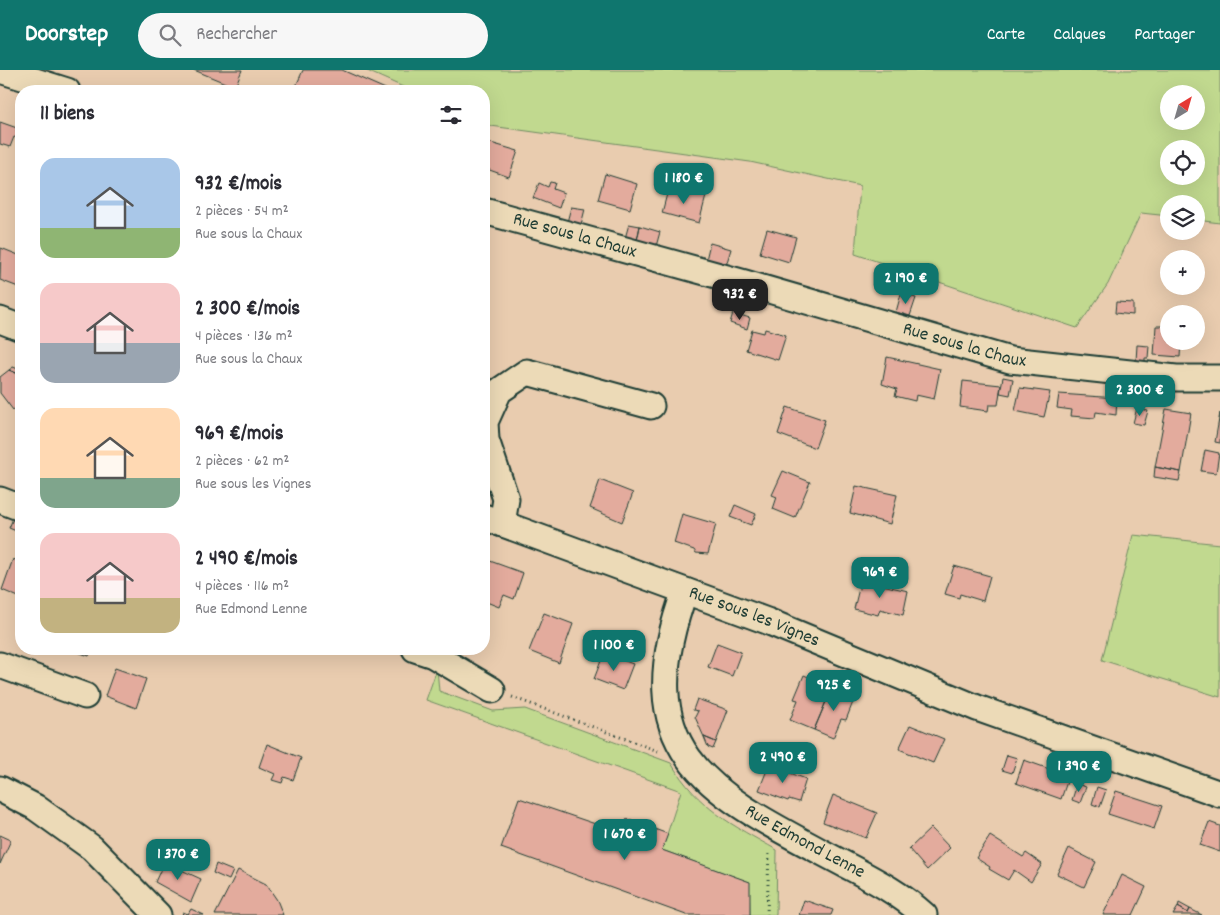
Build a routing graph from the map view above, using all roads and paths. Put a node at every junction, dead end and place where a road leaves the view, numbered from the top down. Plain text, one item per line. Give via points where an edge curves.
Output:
1 (0, 70) edge
2 (49, 85) edge
3 (490, 213) edge
4 (0, 320) edge
5 (15, 326) edge
6 (1220, 378) edge
7 (651, 406) dead end
8 (490, 411) edge
9 (490, 452) edge
10 (0, 500) edge
11 (15, 506) edge
12 (493, 520) edge
13 (685, 591) junction
14 (433, 655) edge
15 (0, 665) edge
16 (492, 690) joint
17 (85, 696) dead end
18 (692, 764) junction
19 (0, 789) edge
20 (1220, 794) edge
21 (770, 825) junction
22 (158, 915) edge
23 (768, 915) edge
24 (924, 915) edge

1 - 2 street
3 - 6 street, Rue sous la Chaux via 1010,360 1176,378
4 - 5 street
7 - 8 street via 527,372 499,391
9 - 12 street via 506,498
10 - 11 street
12 - 13 street, Rue sous les Vignes
13 - 18 street, Rue Edmond Lenne via 666,660 665,687 672,733
13 - 20 street, Rue sous les Vignes via 767,621 977,708
14 - 16 street
15 - 17 street
16 - 18 path
18 - 21 street, Rue Edmond Lenne via 712,786
19 - 22 street via 35,807 92,848
21 - 23 path
21 - 24 street, Rue Edmond Lenne via 886,887

